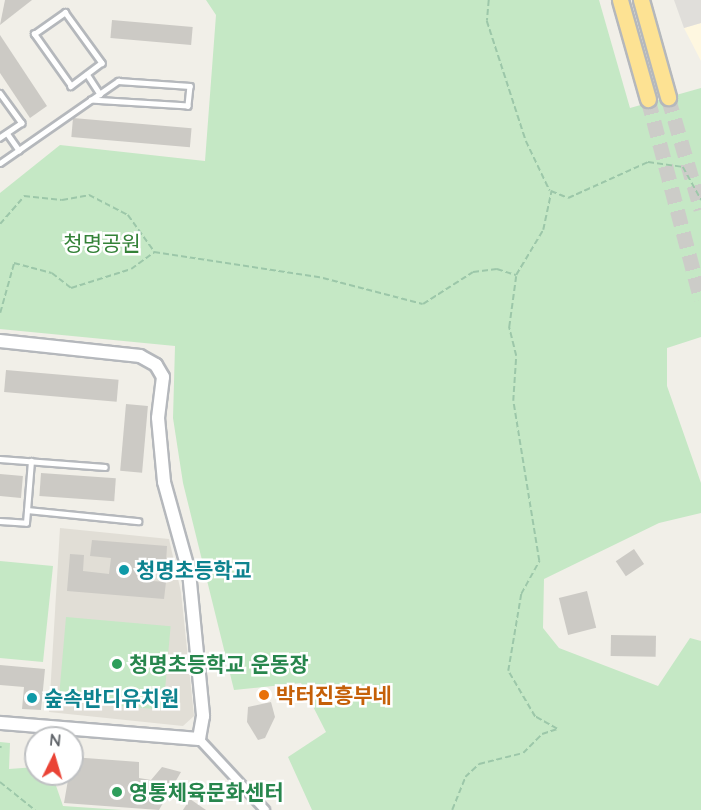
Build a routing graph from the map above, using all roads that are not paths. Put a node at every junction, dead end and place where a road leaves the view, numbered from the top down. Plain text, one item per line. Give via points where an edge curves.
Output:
1 (620, 0) edge
2 (640, 0) edge
3 (87, 74) junction
4 (0, 93) edge
5 (100, 94) junction
6 (668, 97) tunnel mouth
7 (648, 99) tunnel mouth
8 (92, 100) junction
9 (7, 133) junction
10 (0, 138) edge
11 (19, 150) junction
12 (0, 163) edge
13 (0, 341) edge
14 (0, 459) edge
15 (31, 461) junction
16 (105, 467) dead end
17 (27, 510) junction
18 (0, 521) edge
19 (138, 521) dead end
20 (0, 723) edge
21 (199, 739) junction
22 (265, 810) edge

1 - 7 highway
2 - 6 highway
3 - 3 lane via 102,63 65,12 34,34 71,86
3 - 5 lane
4 - 9 lane via 22,123
5 - 8 lane
5 - 8 lane via 118,81 190,86 188,106
8 - 11 lane
9 - 10 lane
9 - 11 lane
11 - 12 lane
13 - 21 street via 140,356 156,365 162,377 161,450 189,572 203,716
14 - 15 lane
15 - 16 lane
15 - 17 lane
17 - 18 lane via 26,523
17 - 19 lane
20 - 21 street
21 - 22 street

